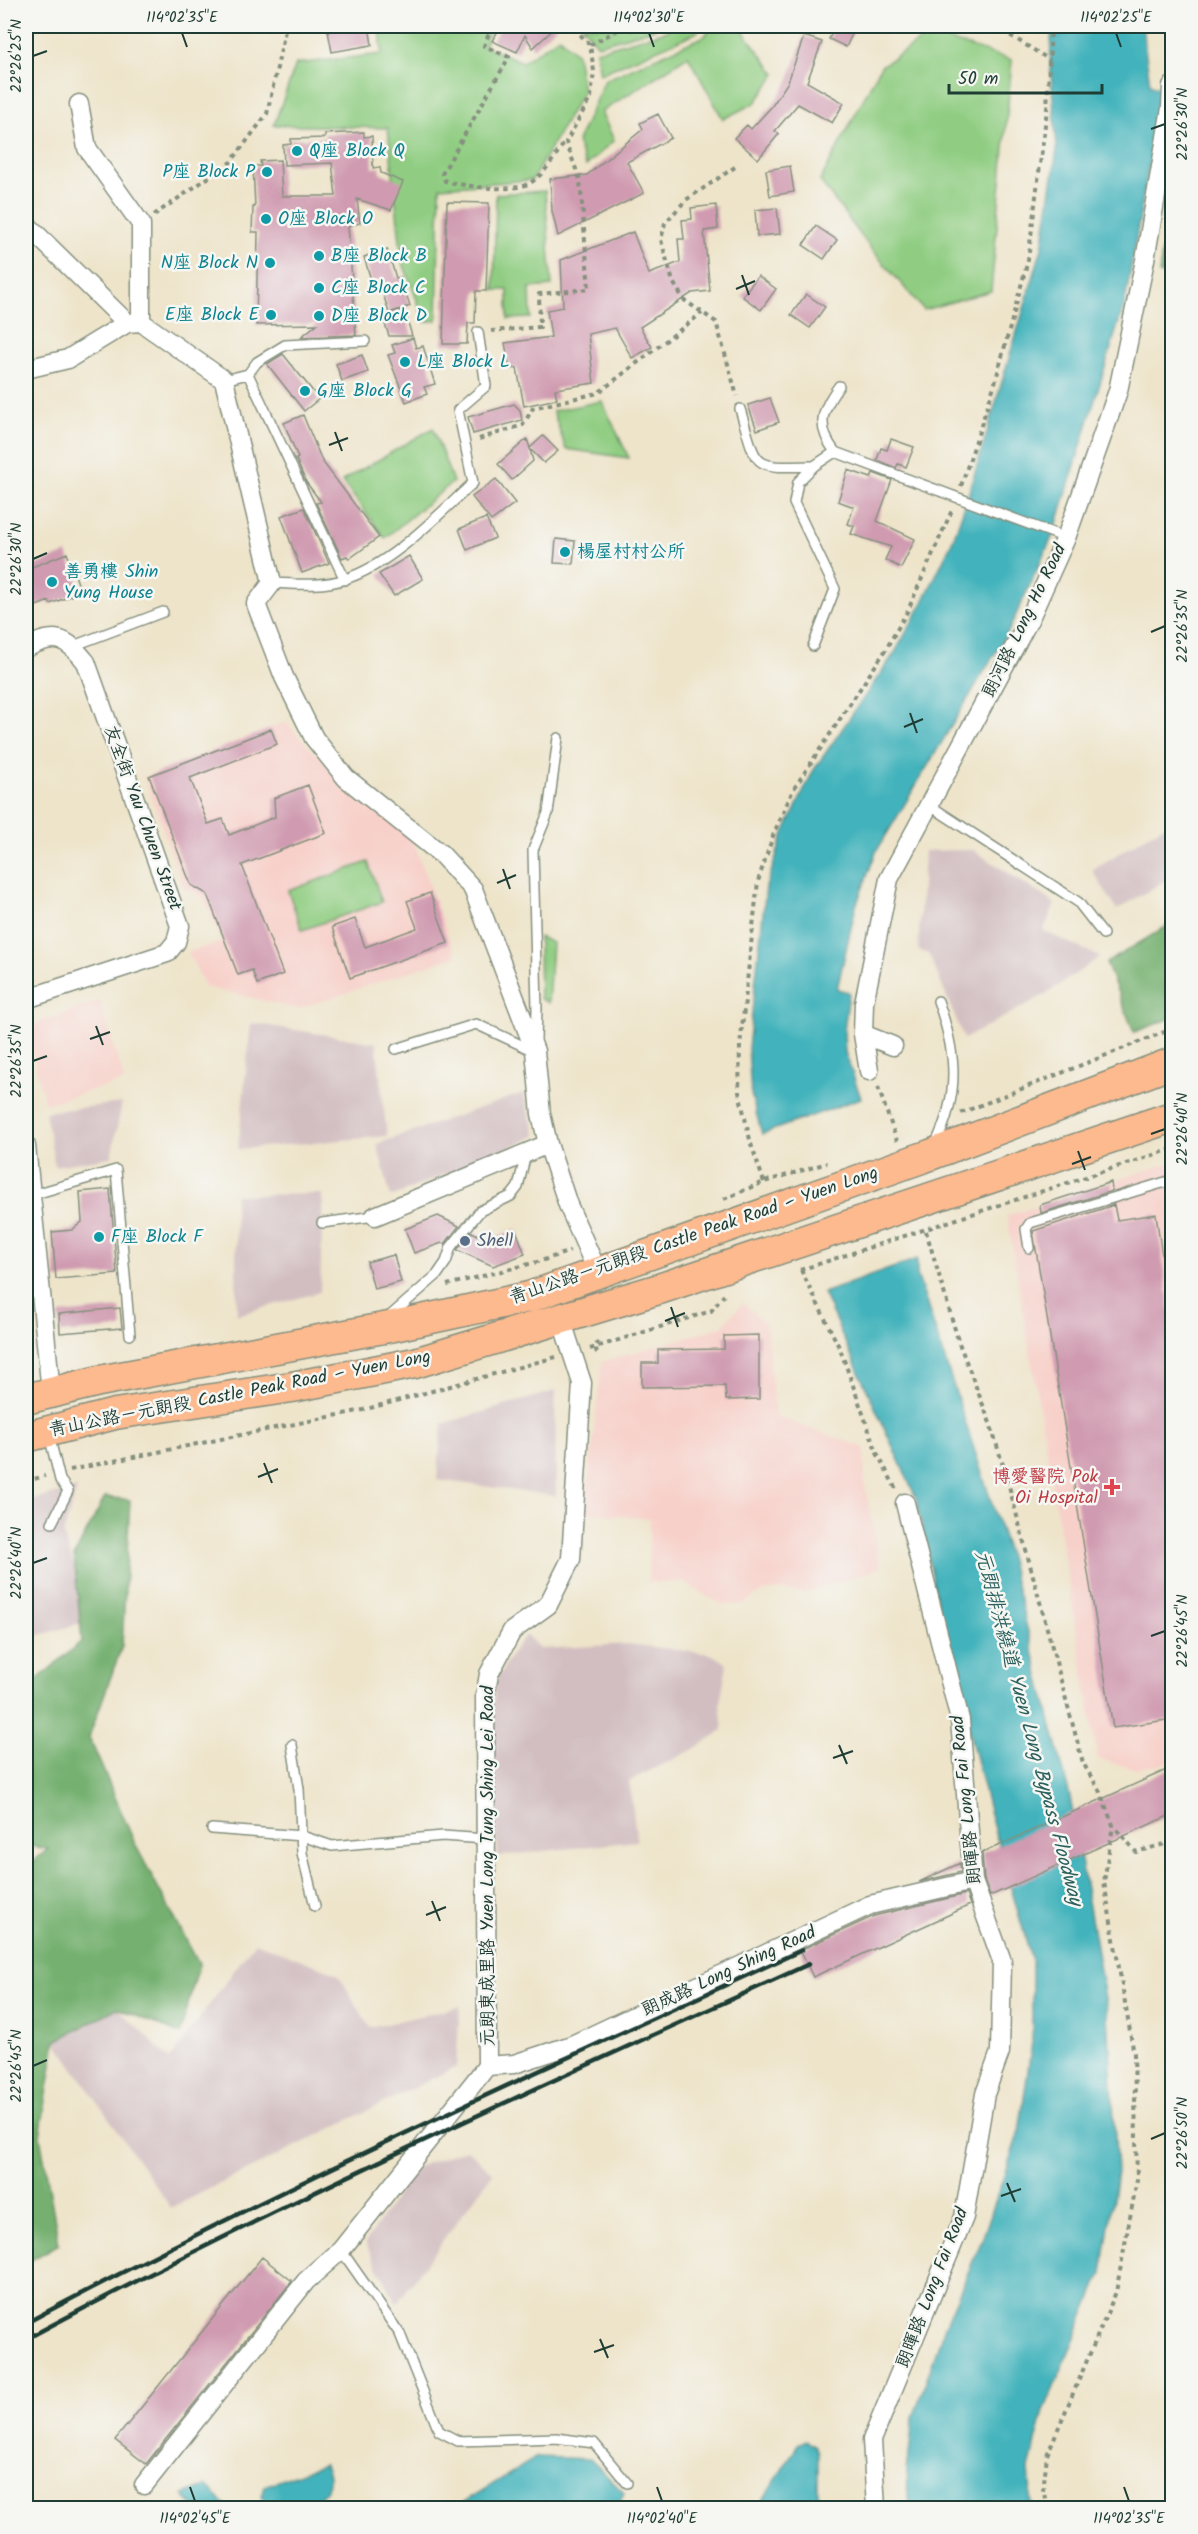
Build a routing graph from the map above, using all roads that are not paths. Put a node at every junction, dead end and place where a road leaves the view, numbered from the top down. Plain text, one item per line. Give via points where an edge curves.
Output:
1 (1173, 86) edge
2 (79, 104) dead end
3 (26, 224) edge
4 (134, 322) junction
5 (478, 332) road end
6 (365, 342) dead end
7 (26, 369) edge
8 (248, 374) junction
9 (225, 380) junction
10 (839, 386) dead end
11 (740, 409) road end
12 (835, 453) junction
13 (814, 466) junction
14 (1066, 538) junction
15 (345, 580) junction
16 (272, 584) junction
17 (162, 612) dead end
18 (73, 646) junction
19 (813, 646) dead end
20 (26, 648) edge
21 (558, 738) dead end
22 (929, 805) junction
23 (1103, 934) dead end
24 (26, 999) edge
25 (938, 1001) dead end
26 (863, 1034) junction
27 (893, 1046) dead end
28 (396, 1049) dead end
29 (535, 1051) junction
30 (1173, 1063) edge
31 (874, 1079) road end
32 (1173, 1117) edge
33 (548, 1144) junction
34 (26, 1146) edge
35 (919, 1146) junction
36 (526, 1154) junction
37 (1173, 1180) edge
38 (32, 1196) junction
39 (375, 1216) joint
40 (322, 1223) dead end
41 (1029, 1248) dead end
42 (598, 1273) junction
43 (561, 1319) junction
44 (375, 1330) junction
45 (130, 1335) dead end
46 (38, 1396) edge
47 (36, 1434) edge
48 (904, 1503) road end
49 (52, 1523) dead end
50 (292, 1745) dead end
51 (212, 1829) dead end
52 (303, 1836) junction
53 (486, 1839) junction
54 (973, 1881) junction
55 (315, 1906) dead end
56 (488, 2066) junction
57 (341, 2250) junction
58 (627, 2483) dead end
59 (144, 2485) dead end
60 (876, 2508) edge

1 - 14 street, 朗河路 Long Ho Road via 1145,260 1118,391
2 - 4 street via 87,148 141,224
3 - 4 street
4 - 7 street via 68,359
4 - 9 street
5 - 15 lane via 486,386 458,410 473,483 375,565
6 - 8 lane via 285,345 257,362
8 - 9 lane
8 - 15 lane
9 - 16 street
10 - 12 lane via 824,407 825,438
11 - 13 lane via 753,454 761,464
12 - 13 lane
12 - 14 lane
13 - 19 lane via 798,482 794,503 835,589
14 - 22 street, 朗河路 Long Ho Road via 1029,620
15 - 16 lane
16 - 29 street via 256,604 284,677 314,738 346,778 441,854 472,890
17 - 18 lane
18 - 20 street via 60,639 46,638
18 - 24 street, 友全街 Yau Chuen Street via 86,662 180,926 176,942 167,953
21 - 29 lane via 548,813 533,850
22 - 23 lane via 1078,902
22 - 26 street, 朗河路 Long Ho Road via 889,879 864,1004
25 - 35 lane via 949,1033 954,1067 947,1120
26 - 27 street
26 - 31 street, 朗河路 Long Ho Road
28 - 29 lane via 476,1024
29 - 33 street
30 - 35 main road, 青山公路－元朗段 Castle Peak Road – Yuen Long
32 - 43 main road, 青山公路－元朗段 Castle Peak Road – Yuen Long
33 - 36 street
33 - 42 street via 567,1205
34 - 38 street
35 - 42 main road, 青山公路－元朗段 Castle Peak Road – Yuen Long
36 - 39 street
36 - 44 lane via 518,1187 511,1196 480,1211 451,1247 436,1275
37 - 41 lane via 1030,1222 1026,1229
38 - 45 lane via 116,1170
38 - 46 street
39 - 40 lane
42 - 44 main road, 青山公路－元朗段 Castle Peak Road – Yuen Long via 529,1297
43 - 47 main road, 青山公路－元朗段 Castle Peak Road – Yuen Long via 415,1362 292,1387 115,1414
43 - 53 street, 元朗東成里路 Yuen Long Tung Shing Lei Road via 582,1383 571,1559 548,1605 512,1631 489,1674 485,1697
44 - 46 main road, 青山公路－元朗段 Castle Peak Road – Yuen Long
47 - 49 lane via 68,1491
48 - 54 street, 朗暉路 Long Fai Road via 960,1720
50 - 52 lane
51 - 52 lane
52 - 53 lane via 332,1846 443,1836
52 - 55 lane via 302,1853
53 - 56 street, 元朗東成里路 Yuen Long Tung Shing Lei Road
54 - 56 street, 朗成路 Long Shing Road via 870,1905 572,2045 514,2064
54 - 60 street, 朗暉路 Long Fai Road via 1002,1961 1000,2052 985,2094 964,2217 872,2440
56 - 57 street, 元朗東成里路 Yuen Long Tung Shing Lei Road
57 - 58 lane via 400,2334 439,2431 458,2441 556,2438 594,2443
57 - 59 street, 元朗東成里路 Yuen Long Tung Shing Lei Road via 306,2282

